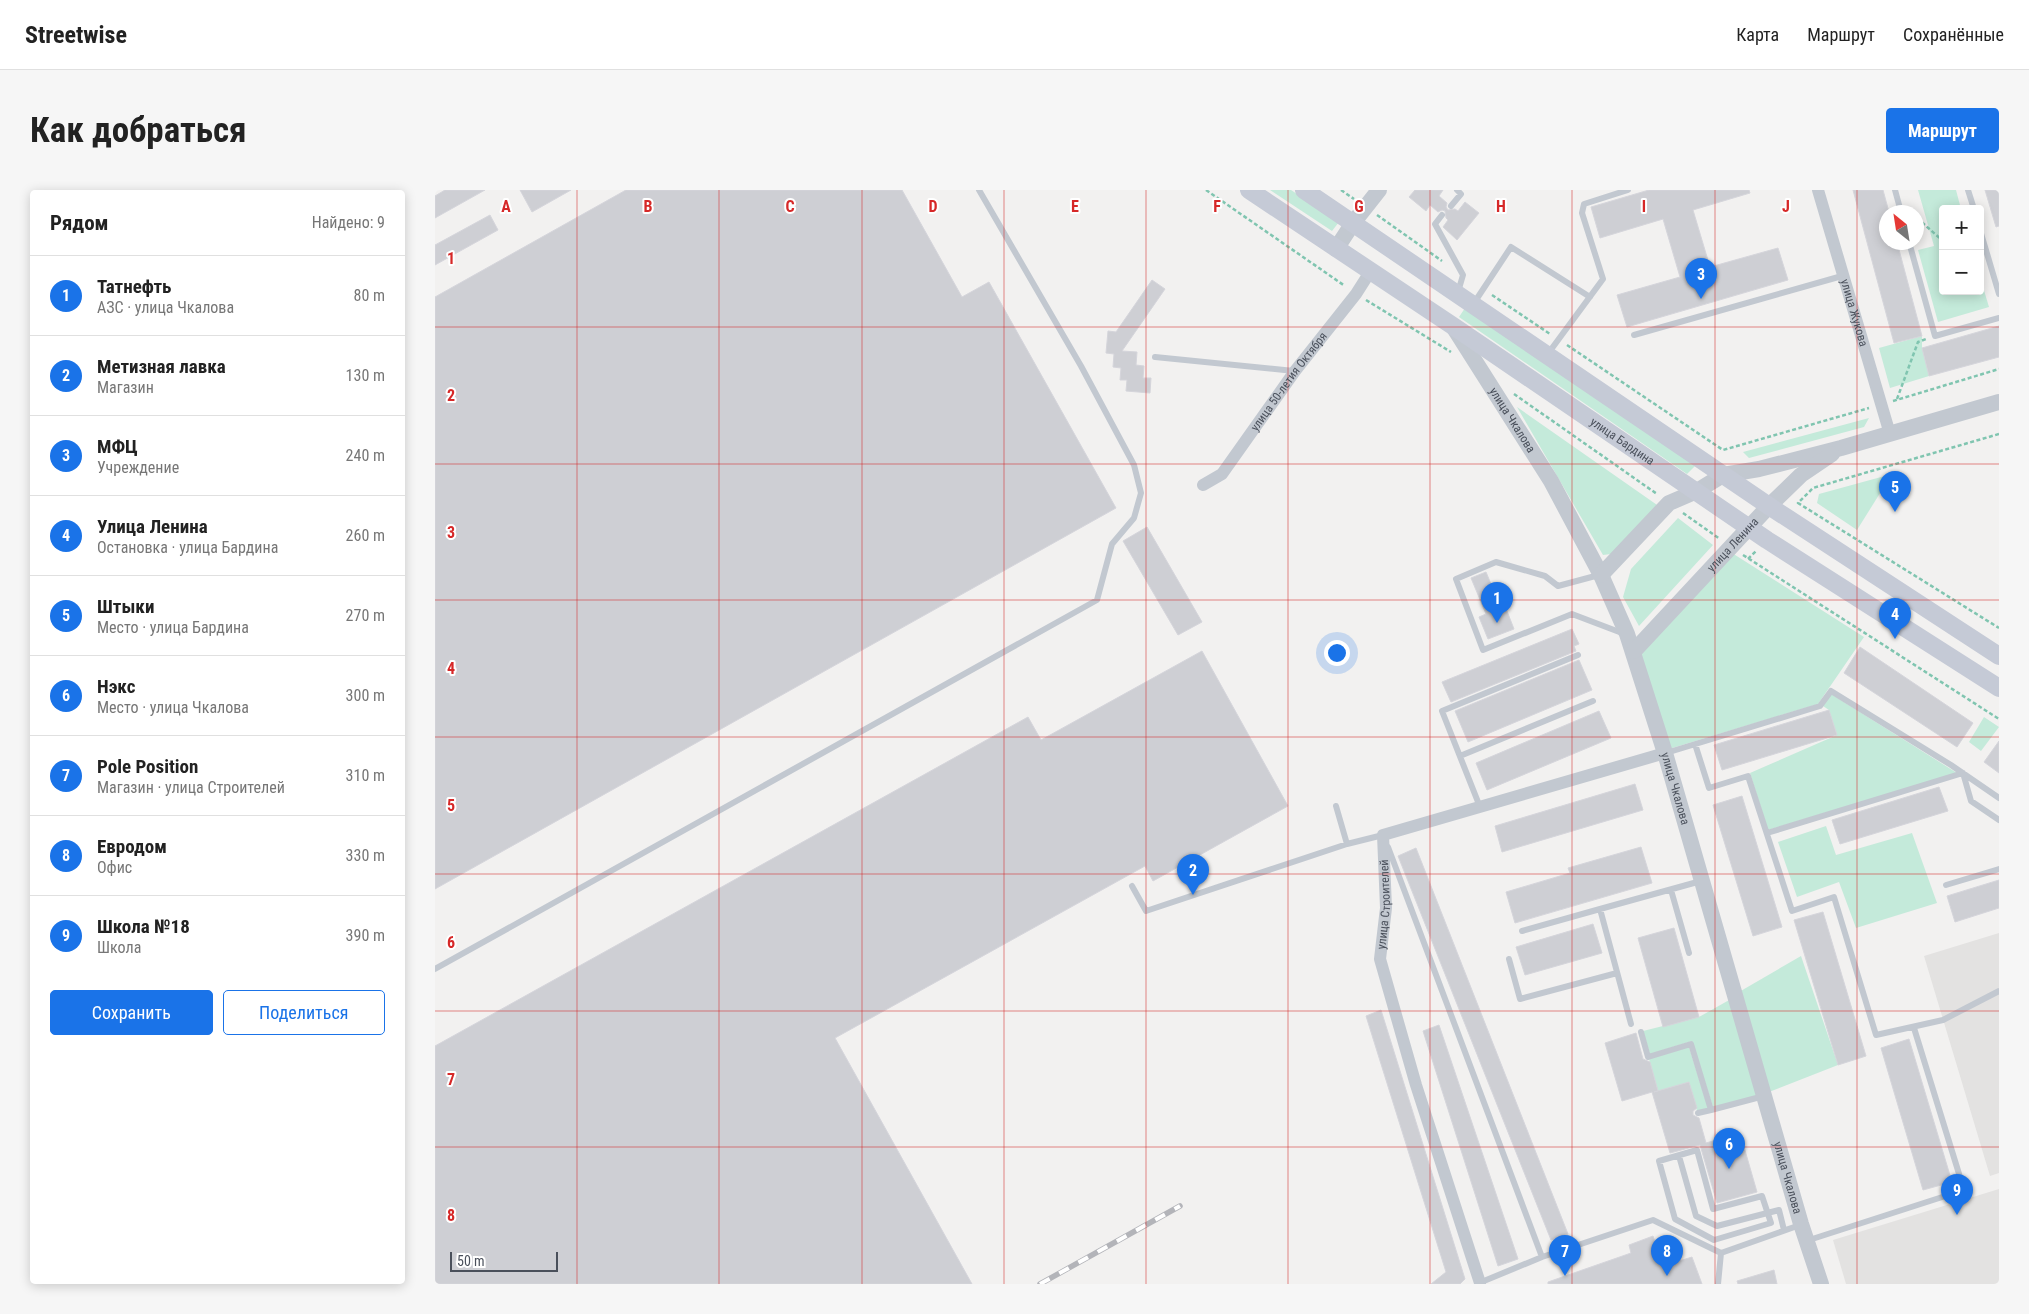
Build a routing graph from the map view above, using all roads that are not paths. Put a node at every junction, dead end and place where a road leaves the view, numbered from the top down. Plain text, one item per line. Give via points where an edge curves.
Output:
1 (979, 190) edge
2 (1249, 190) edge
3 (1304, 190) edge
4 (1379, 190) edge
5 (1457, 190) edge
6 (1628, 190) edge
7 (1817, 190) edge
8 (1895, 190) edge
9 (1969, 190) edge
10 (1899, 205) edge
11 (1973, 205) edge
12 (1451, 206) dead end
13 (1442, 215) dead end
14 (1353, 223) junction
15 (1984, 243) edge
16 (1336, 249) junction
17 (1911, 250) edge
18 (1370, 272) junction
19 (1842, 276) junction
20 (1999, 294) edge
21 (1457, 295) junction
22 (1590, 297) junction
23 (1472, 306) junction
24 (1999, 318) edge
25 (1453, 326) junction
26 (1635, 335) dead end
27 (1547, 356) junction
28 (1155, 357) dead end
29 (1295, 371) junction
30 (1999, 402) edge
31 (1890, 434) junction
32 (1841, 448) junction
33 (1723, 475) junction
34 (1203, 485) dead end
35 (1697, 491) junction
36 (1769, 506) junction
37 (1749, 527) junction
38 (1601, 575) junction
39 (1627, 634) junction
40 (1634, 651) junction
41 (1578, 655) dead end
42 (1999, 656) edge
43 (1999, 688) edge
44 (1593, 702) dead end
45 (1695, 744) junction
46 (1665, 753) junction
47 (1460, 756) junction
48 (1963, 774) junction
49 (1999, 798) edge
50 (1336, 806) dead end
51 (1481, 808) junction
52 (1999, 820) edge
53 (1767, 833) junction
54 (1383, 835) junction
55 (1347, 844) junction
56 (1999, 869) edge
57 (1702, 881) junction
58 (1946, 885) dead end
59 (1132, 886) dead end
60 (1671, 890) junction
61 (1600, 910) junction
62 (1522, 931) dead end
63 (1689, 953) dead end
64 (1509, 959) dead end
65 (435, 969) edge
66 (1617, 973) junction
67 (1999, 991) edge
68 (1631, 1024) dead end
69 (1913, 1028) junction
70 (1641, 1032) dead end
71 (1764, 1096) junction
72 (1711, 1110) junction
73 (1698, 1113) dead end
74 (1679, 1156) junction
75 (1767, 1213) junction
76 (1801, 1224) junction
77 (1784, 1230) junction
78 (1806, 1241) junction
79 (1721, 1253) junction
80 (1542, 1258) junction
81 (1479, 1283) edge
82 (1718, 1284) edge
83 (1821, 1284) edge

1 - 65 lane via 1134,465 1141,493 1137,510 1112,544 1097,600
2 - 16 main road, улица Бардина
3 - 14 main road
4 - 14 street
5 - 12 lane via 1461,194
6 - 22 lane via 1585,204 1583,213 1603,279
7 - 19 street, улица Жукова
8 - 10 lane
9 - 11 lane
13 - 21 lane via 1435,224 1463,275
14 - 16 street
14 - 21 main road
15 - 20 lane
16 - 18 main road, улица Бардина
17 - 24 lane via 1935,336
18 - 25 main road, улица Бардина
18 - 29 street, улица 50-летия Октября
19 - 26 lane
19 - 31 street, улица Жукова
21 - 23 main road
22 - 23 lane via 1511,247
22 - 27 lane
23 - 27 main road
25 - 35 main road, улица Бардина
25 - 38 street, улица Чкалова via 1551,481
27 - 33 main road
28 - 29 lane
29 - 34 street, улица 50-летия Октября via 1222,474
30 - 31 street, улица Ленина
31 - 32 street, улица Ленина
32 - 33 street, улица Ленина
32 - 36 street, улица Ленина via 1801,475
33 - 35 street, улица Ленина
33 - 36 main road
35 - 37 main road, улица Бардина
35 - 38 street, улица Ленина via 1669,503
36 - 37 street, улица Ленина
36 - 42 main road
37 - 40 street, улица Ленина
37 - 43 main road, улица Бардина
38 - 39 street, улица Чкалова
38 - 39 lane via 1558,586 1545,576 1496,562 1456,579 1483,650 1571,614
39 - 40 street, улица Чкалова
40 - 46 street, улица Чкалова
41 - 47 lane via 1442,710
44 - 47 lane
45 - 46 lane
45 - 48 lane via 1820,706 1831,691
45 - 53 lane via 1709,788 1748,776
46 - 51 street
46 - 57 street, улица Чкалова
47 - 51 lane
48 - 49 lane
48 - 52 lane via 1971,802
48 - 53 lane
50 - 55 lane
51 - 54 street
53 - 69 lane via 1792,911 1833,898 1876,1035
54 - 55 lane
54 - 80 lane
54 - 81 street, улица Строителей via 1386,908 1380,959
55 - 59 lane via 1146,911
56 - 58 lane
57 - 60 lane
57 - 71 street, улица Чкалова
60 - 61 lane
60 - 63 lane
61 - 62 lane
61 - 66 lane
64 - 66 lane via 1520,1000
66 - 68 lane
67 - 69 lane via 1943,1020
69 - 78 lane via 1964,1190
70 - 72 lane via 1648,1057 1691,1044
71 - 72 lane
71 - 76 street, улица Чкалова
72 - 73 lane
74 - 75 lane via 1696,1216 1717,1226
74 - 75 lane via 1697,1150 1713,1209 1762,1196
74 - 75 lane via 1659,1161 1675,1219 1714,1240 1771,1223
75 - 77 lane via 1779,1210
76 - 77 lane
76 - 78 street, улица Чкалова
77 - 79 lane
78 - 83 street, улица Чкалова
79 - 80 lane via 1653,1220
79 - 82 lane
80 - 81 lane

